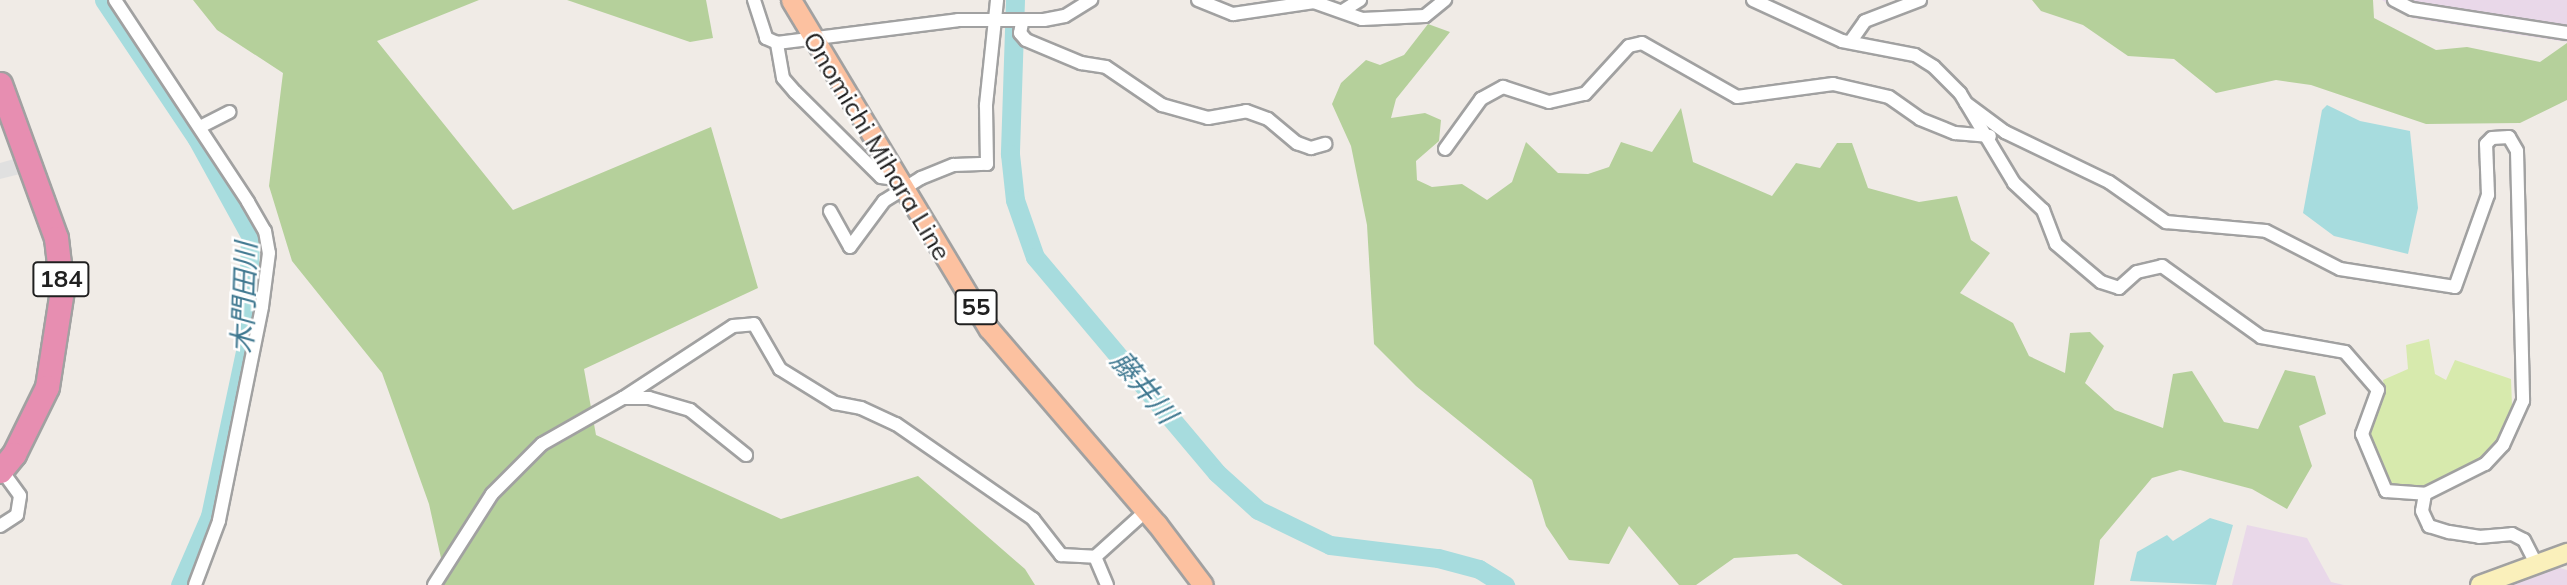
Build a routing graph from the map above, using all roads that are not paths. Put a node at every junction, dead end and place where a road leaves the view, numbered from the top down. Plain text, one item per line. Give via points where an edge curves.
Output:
1 (115, 0) edge
2 (754, 0) edge
3 (760, 0) edge
4 (791, 0) edge
5 (998, 0) edge
6 (1091, 0) edge
7 (1198, 0) edge
8 (1360, 0) edge
9 (1446, 0) edge
10 (1753, 0) edge
11 (1920, 0) edge
12 (2393, 0) edge
13 (1344, 10) junction
14 (994, 20) junction
15 (1022, 23) junction
16 (2567, 33) edge
17 (809, 36) junction
18 (1851, 41) junction
19 (777, 43) junction
20 (0, 84) edge
21 (1966, 103) junction
22 (229, 112) dead end
23 (200, 127) junction
24 (2005, 132) junction
25 (1985, 136) junction
26 (1325, 144) dead end
27 (1445, 149) dead end
28 (898, 184) junction
29 (830, 211) dead end
30 (623, 398) junction
31 (746, 456) dead end
32 (0, 469) edge
33 (2425, 494) junction
34 (1146, 511) junction
35 (0, 526) edge
36 (2567, 553) edge
37 (1095, 557) junction
38 (2535, 562) junction
39 (195, 585) edge
40 (434, 585) edge
41 (1107, 585) edge
42 (1203, 585) edge
43 (2480, 585) edge

1 - 23 street
2 - 19 street via 766,38
3 - 19 street
4 - 17 main road, Onomichi Mihara Line / 55
5 - 14 street
6 - 15 street via 1065,16
7 - 13 street via 1233,13 1292,2
8 - 13 street
9 - 13 street via 1425,16 1362,19
10 - 18 street
11 - 18 street via 1865,21
12 - 16 street via 2412,9
14 - 15 street
14 - 17 street
14 - 28 street via 986,105 987,164 954,165
15 - 26 street via 1020,33 1026,40 1081,63 1106,67 1162,104 1208,118 1246,111 1268,119 1297,143 1311,148
17 - 19 street
17 - 28 main road, Onomichi Mihara Line / 55
18 - 21 street via 1915,55 1952,83
19 - 28 street via 783,78 795,92 881,177
20 - 32 highway, 184 via 56,238 62,290 47,387 14,454
21 - 24 street
21 - 25 street
22 - 23 street
23 - 39 street via 265,230 269,253 219,521
24 - 25 street
24 - 33 street via 2109,182 2166,222 2234,231 2266,230 2340,269 2455,287 2488,195 2486,144 2502,136 2513,140 2517,151 2523,401 2503,444 2485,464
25 - 27 street via 1955,134 1920,119 1889,97 1833,84 1737,97 1642,43 1629,46 1595,89 1585,94 1549,102 1503,87 1481,100
25 - 33 street via 2014,183 2043,210 2056,244 2101,282 2119,288 2137,272 2162,266 2225,306 2261,337 2345,352 2378,390 2362,434 2386,491
28 - 29 street via 850,247
28 - 34 main road, Onomichi Mihara Line / 55 via 989,329
30 - 31 street via 649,398 690,410
30 - 37 street via 733,326 754,324 780,369 835,403 861,408 896,424 1032,519 1061,555
30 - 40 street via 569,426 492,494
32 - 35 street via 20,496 17,515
33 - 38 street via 2422,511 2429,526 2479,537 2512,534 2524,540
34 - 37 street
34 - 42 main road, Onomichi Mihara Line / 55
36 - 38 street
37 - 41 street
38 - 43 street

